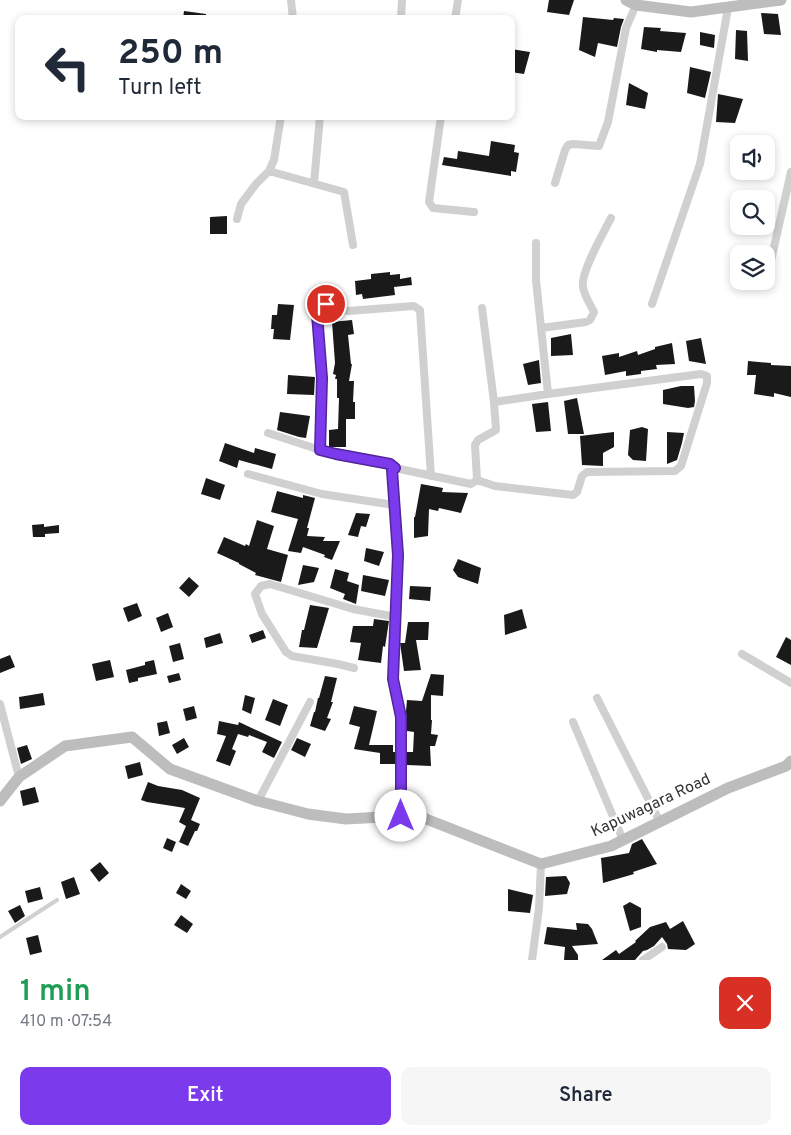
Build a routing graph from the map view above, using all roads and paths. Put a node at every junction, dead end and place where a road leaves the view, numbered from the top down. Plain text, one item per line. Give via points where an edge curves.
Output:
1 (291, 0) edge
2 (402, 0) edge
3 (458, 0) edge
4 (781, 0) edge
5 (631, 2) edge
6 (728, 8) junction
7 (293, 15) edge
8 (401, 15) edge
9 (456, 15) edge
10 (280, 120) edge
11 (320, 120) edge
12 (440, 120) edge
13 (269, 171) junction
14 (791, 172) edge
15 (314, 183) junction
16 (555, 183) dead end
17 (474, 212) dead end
18 (610, 218) dead end
19 (237, 219) dead end
20 (536, 243) dead end
21 (353, 245) dead end
22 (775, 245) edge
23 (652, 304) dead end
24 (482, 308) dead end
25 (541, 328) junction
26 (548, 394) junction
27 (494, 402) junction
28 (268, 433) dead end
29 (320, 450) junction
30 (395, 468) junction
31 (248, 474) dead end
32 (431, 476) junction
33 (477, 480) junction
34 (394, 505) junction
35 (396, 617) junction
36 (742, 654) dead end
37 (354, 668) dead end
38 (791, 683) edge
39 (597, 698) dead end
40 (310, 702) dead end
41 (0, 704) edge
42 (573, 722) dead end
43 (791, 761) edge
44 (19, 777) junction
45 (0, 801) edge
46 (258, 801) junction
47 (401, 816) junction
48 (660, 822) junction
49 (623, 840) junction
50 (541, 864) junction
51 (57, 900) dead end
52 (0, 937) edge
53 (662, 947) dead end
54 (532, 960) edge
55 (643, 960) edge

1 - 7 street
2 - 8 street
3 - 9 street
4 - 6 street
5 - 6 street via 691,12
5 - 16 street via 608,122 599,146 568,146
6 - 23 street via 700,164
10 - 13 street
11 - 15 street
12 - 17 street via 429,202 434,208
13 - 15 street
13 - 19 street via 241,204
14 - 22 street
15 - 21 street via 344,192
18 - 25 street via 582,280 594,312 590,320
20 - 25 street
24 - 27 street
25 - 26 street
26 - 27 street
26 - 33 street via 701,374 707,376 681,466 675,471 586,472 573,495 496,486
27 - 33 street via 496,430 475,445
28 - 29 street
29 - 30 street via 390,464
29 - 32 street via 322,378 317,314 320,306 326,304 348,311 414,306 420,310
30 - 32 street
30 - 34 street via 392,470
31 - 34 street via 322,494
32 - 33 street via 471,484
34 - 35 street via 398,555
35 - 37 street via 354,609 270,584 260,586 255,594 262,614 286,652 292,656
35 - 47 street via 393,679 401,717
36 - 38 street
39 - 48 street
40 - 46 street
41 - 44 street
42 - 49 street
43 - 48 street, Kapuwagara Road
44 - 45 street
44 - 46 street via 65,746 132,738 170,769
46 - 47 street via 346,820
47 - 50 street via 421,817
48 - 49 street, Kapuwagara Road
49 - 50 street, Kapuwagara Road
50 - 54 street
51 - 52 lane
53 - 55 street

